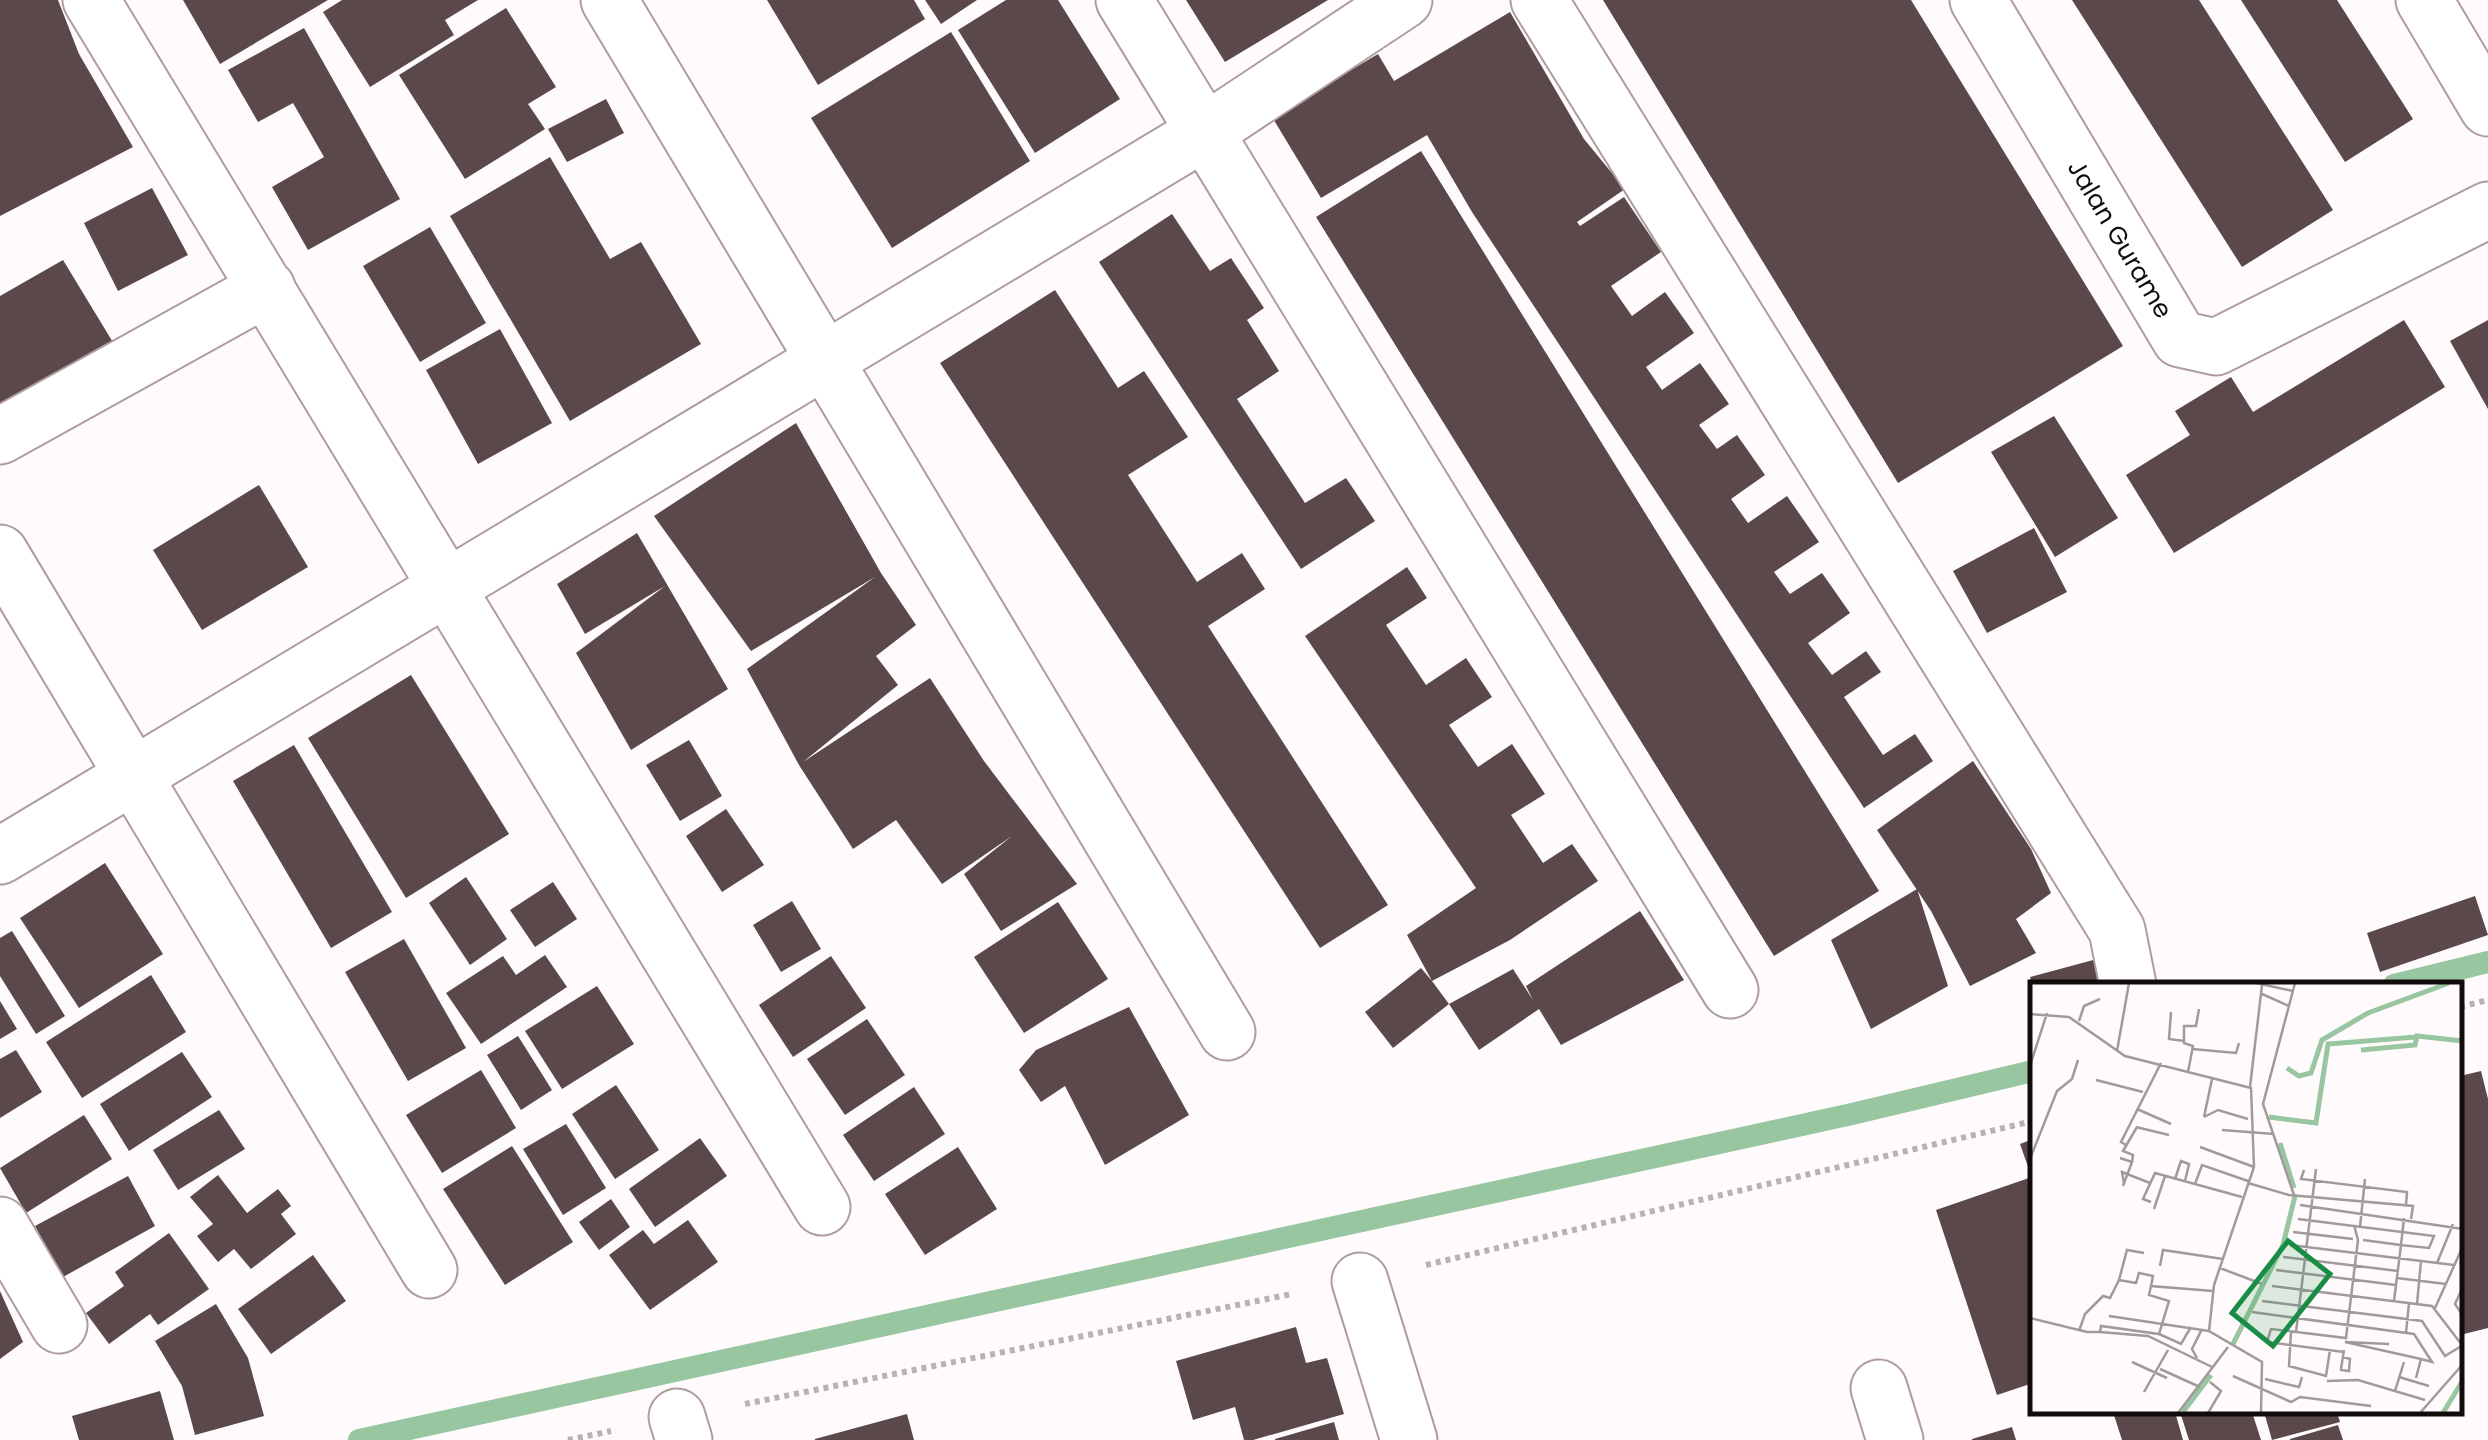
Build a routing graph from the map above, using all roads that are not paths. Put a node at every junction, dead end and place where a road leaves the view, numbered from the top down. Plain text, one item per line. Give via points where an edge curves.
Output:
1 (91, 0) edge
2 (609, 0) edge
3 (1124, 0) edge
4 (1404, 0) edge
5 (1539, 0) edge
6 (1978, 0) edge
7 (2424, 0) edge
8 (2488, 108) edge
9 (1205, 132) junction
10 (2488, 210) edge
11 (267, 288) junction
12 (824, 360) junction
13 (0, 436) edge
14 (0, 552) edge
15 (448, 587) junction
16 (133, 775) junction
17 (0, 856) edge
18 (2127, 982) edge
19 (1730, 990) dead end
20 (1227, 1032) dead end
21 (822, 1208) dead end
22 (0, 1226) edge
23 (429, 1270) dead end
24 (1360, 1281) dead end
25 (59, 1325) dead end
26 (1880, 1388) dead end
27 (1408, 1440) edge
28 (1896, 1440) edge

1 - 11 street
2 - 12 street
3 - 9 street
4 - 9 street
5 - 18 street via 2117,930
6 - 10 street, Jalan Gurame via 2180,339 2216,347
7 - 8 street
9 - 12 street
9 - 19 street
11 - 13 street
11 - 15 street
12 - 15 street
12 - 20 street
14 - 16 street
15 - 16 street
15 - 21 street
16 - 17 street
16 - 23 street
22 - 25 street
24 - 27 street
26 - 28 street

